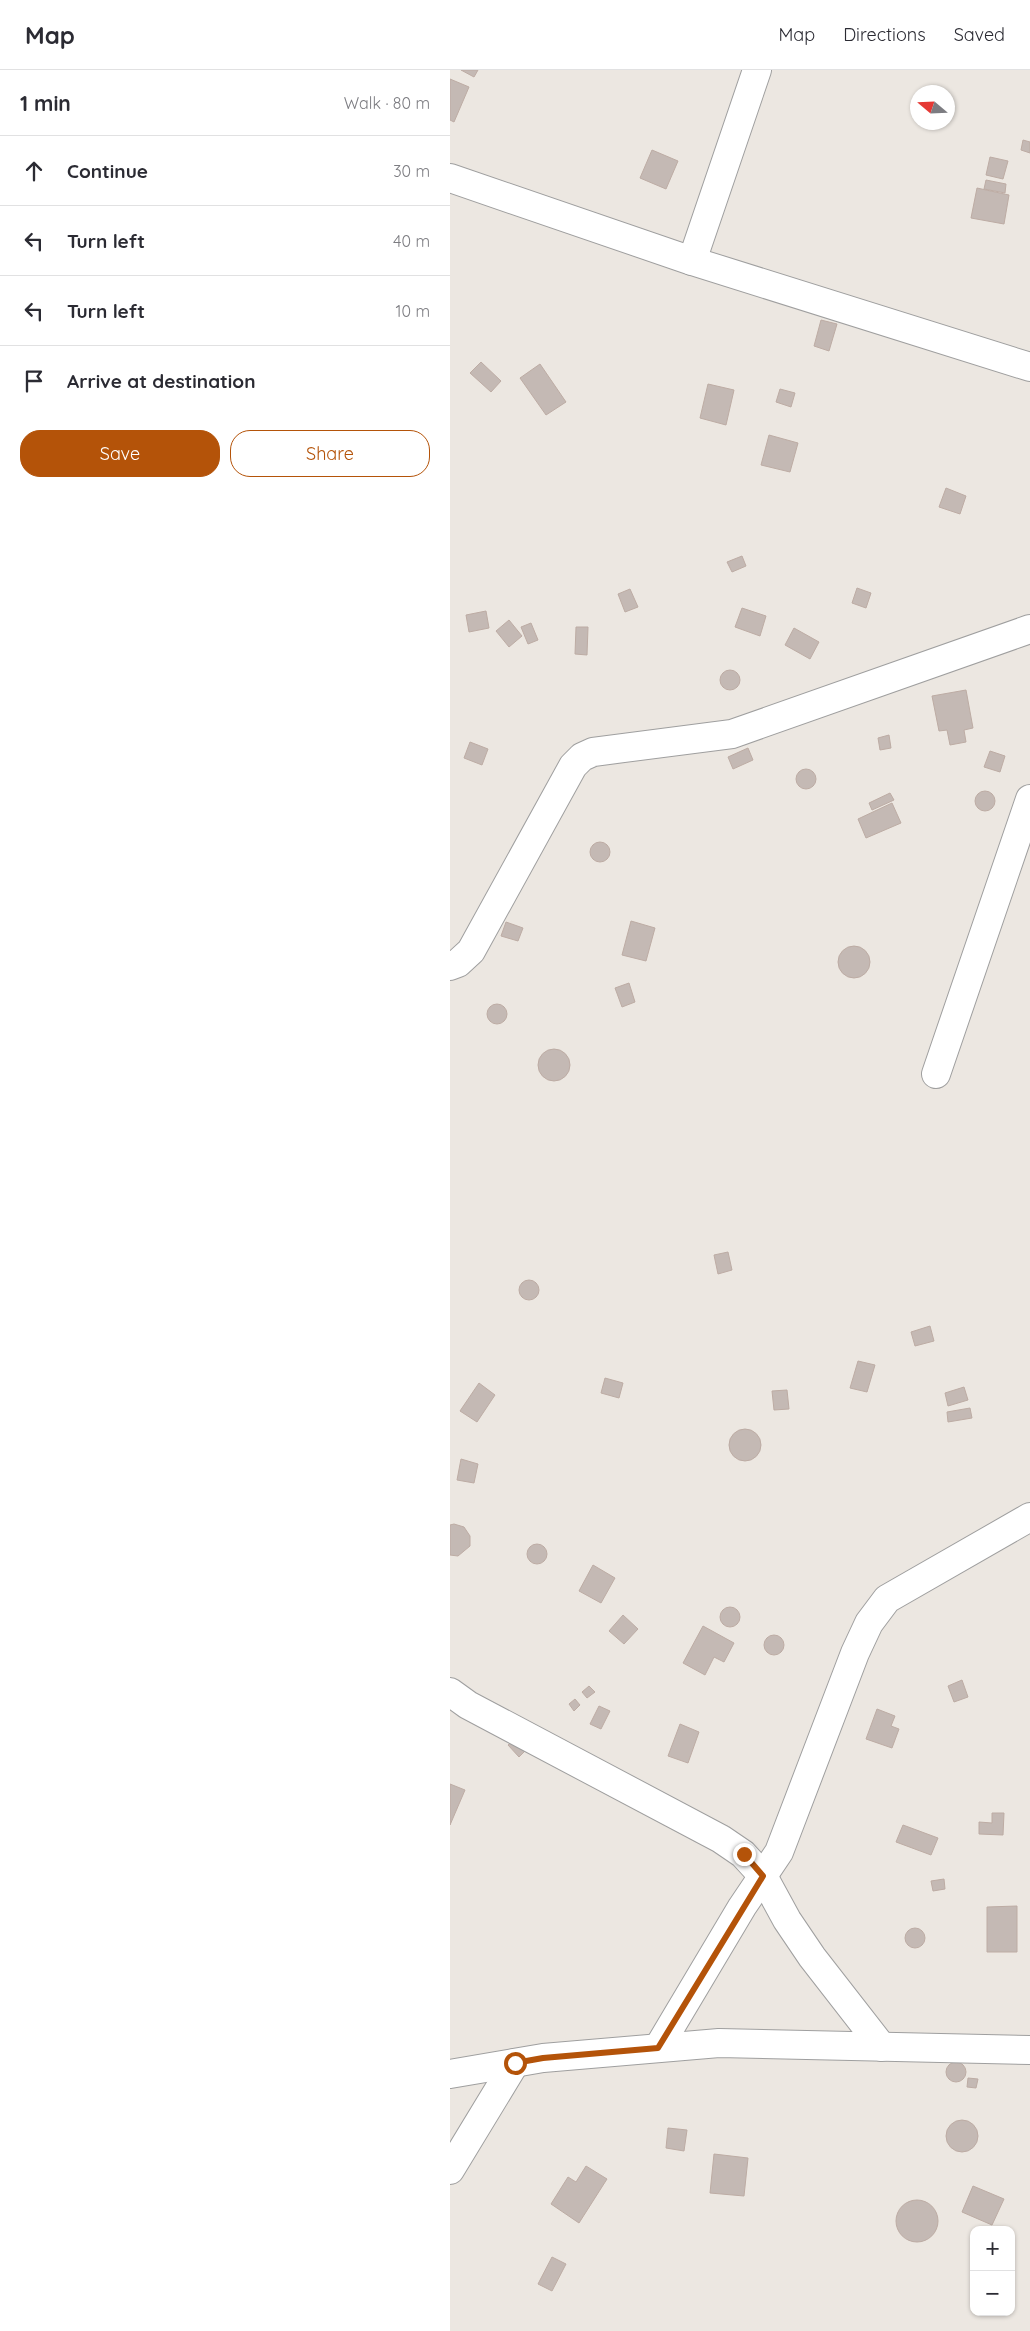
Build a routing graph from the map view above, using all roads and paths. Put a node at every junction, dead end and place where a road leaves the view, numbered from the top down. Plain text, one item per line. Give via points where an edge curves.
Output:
1 (757, 70) edge
2 (450, 178) edge
3 (692, 261) junction
4 (1030, 366) edge
5 (1030, 629) edge
6 (1030, 799) edge
7 (450, 966) edge
8 (936, 1074) dead end
9 (1030, 1517) edge
10 (450, 1692) edge
11 (763, 1876) junction
12 (882, 2047) junction
13 (658, 2048) junction
14 (1030, 2050) edge
15 (515, 2063) junction
16 (450, 2074) edge
17 (450, 2170) edge

1 - 3 street
2 - 3 street
3 - 4 street
5 - 7 street via 732,734 593,752 582,757 573,766 471,951
6 - 8 street
9 - 11 street via 887,1599 869,1623 791,1825
10 - 11 street via 721,1839 744,1854
11 - 12 street via 812,1957
11 - 13 street
12 - 13 street via 719,2043
12 - 14 street
13 - 15 street
15 - 16 street
15 - 17 street

